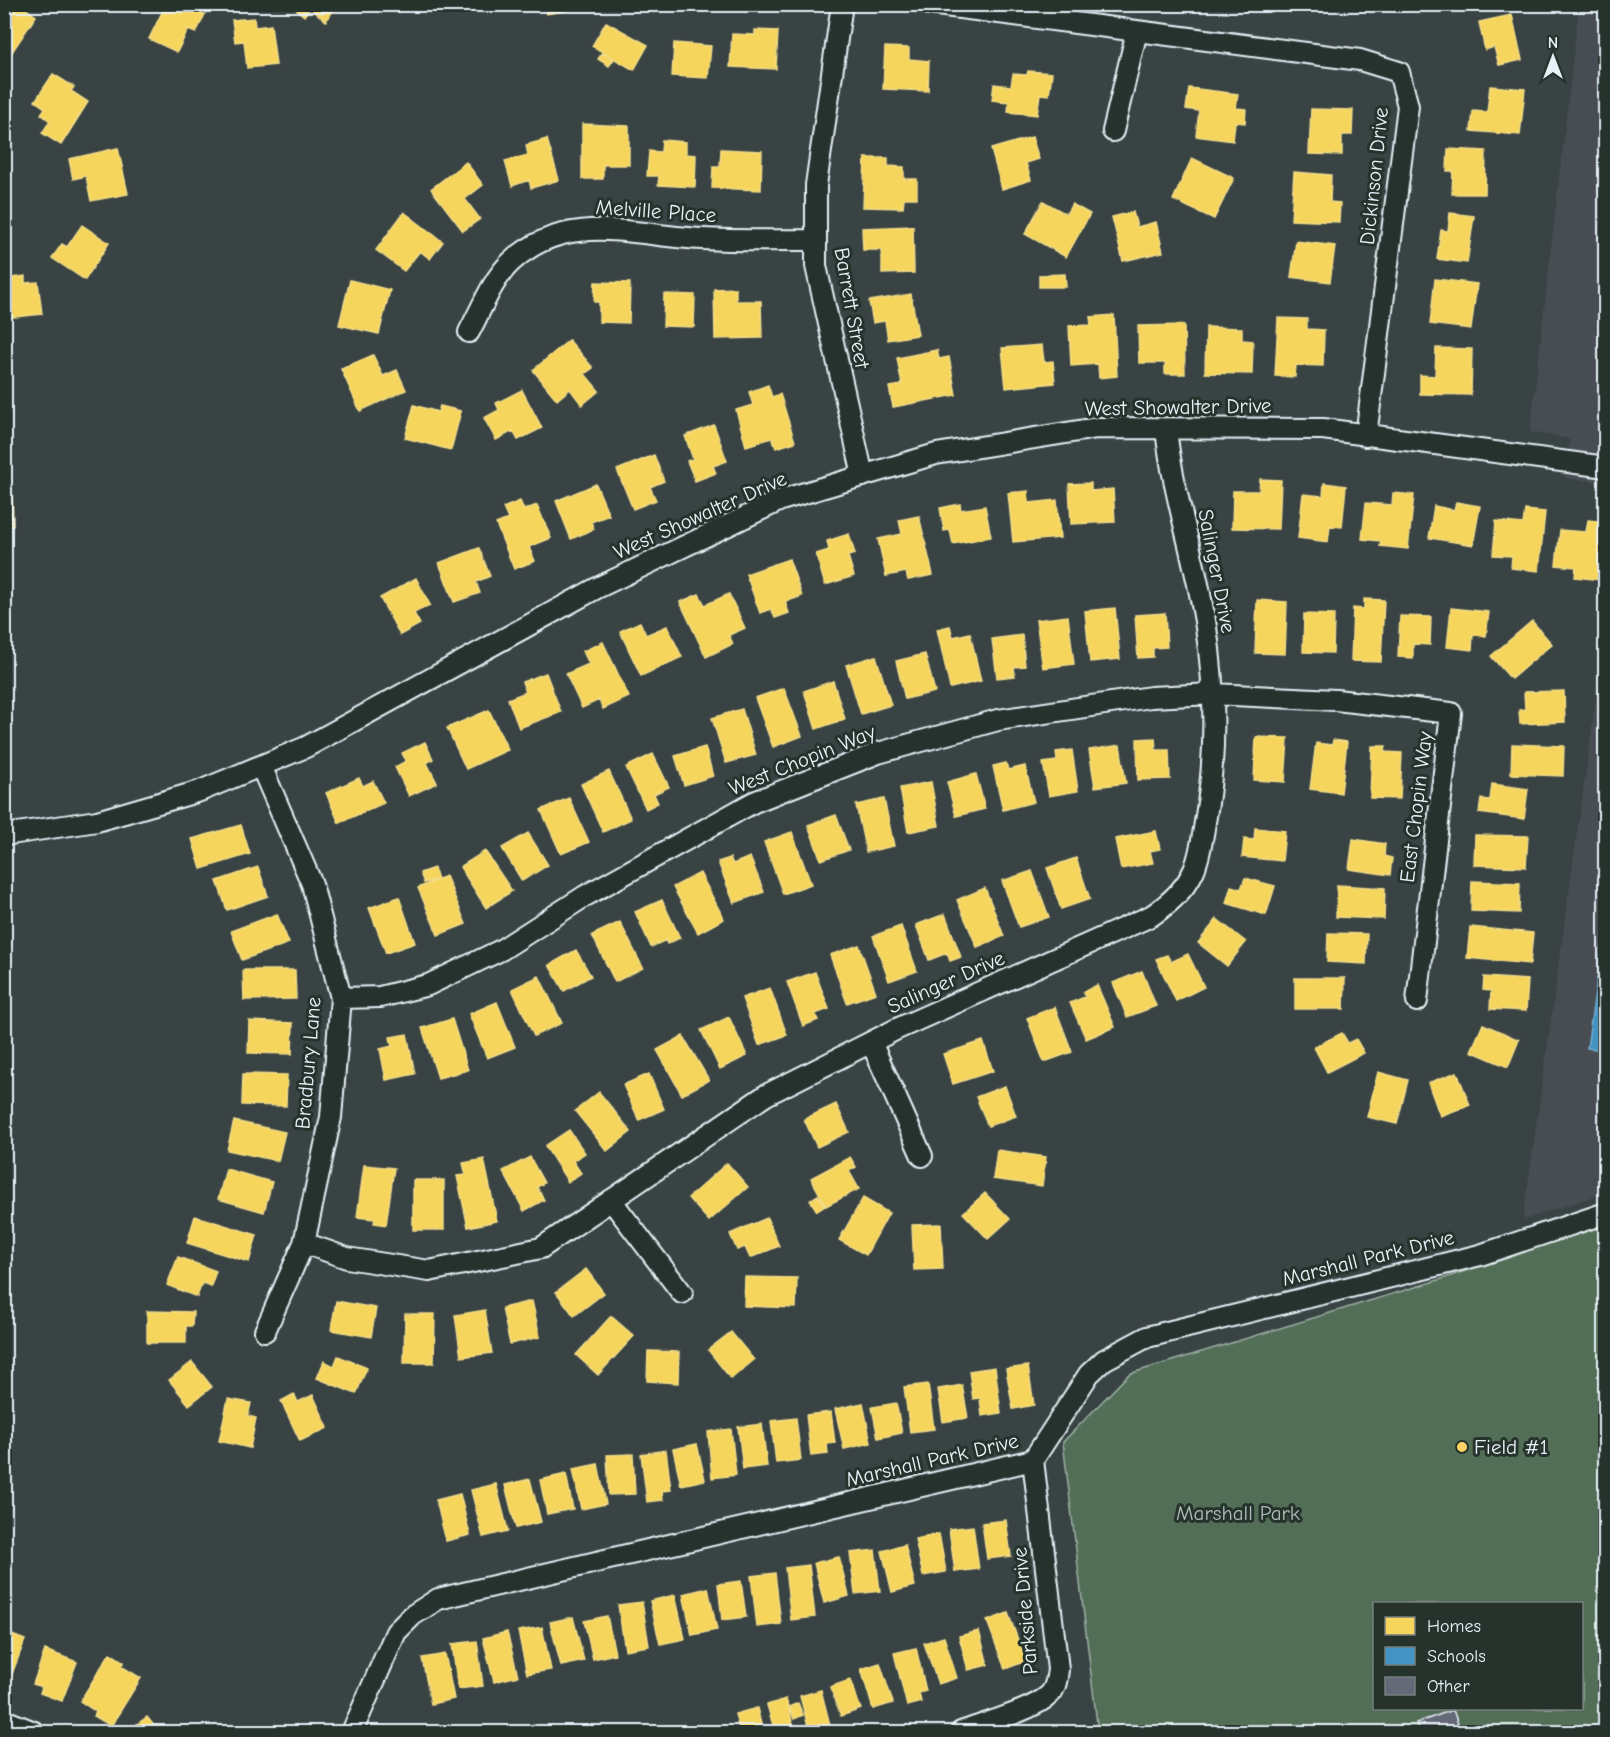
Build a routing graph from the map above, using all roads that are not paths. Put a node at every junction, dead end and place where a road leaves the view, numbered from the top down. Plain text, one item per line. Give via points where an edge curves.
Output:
1 (842, 4) edge
2 (929, 4) edge
3 (1137, 31) junction
4 (1113, 131) dead end
5 (816, 240) junction
6 (468, 332) dead end
7 (1166, 429) junction
8 (1366, 436) junction
9 (1605, 467) edge
10 (863, 476) junction
11 (1213, 694) junction
12 (261, 766) junction
13 (4, 835) edge
14 (341, 998) junction
15 (1417, 1001) dead end
16 (871, 1042) junction
17 (922, 1156) dead end
18 (611, 1200) junction
19 (1605, 1214) edge
20 (304, 1243) junction
21 (682, 1293) dead end
22 (265, 1330) dead end
23 (1033, 1460) junction
24 (4, 1720) edge
25 (33, 1732) edge
26 (352, 1732) edge
27 (961, 1732) edge

1 - 5 street, Barrett Street via 816,184
2 - 3 street, Dickinson Drive
3 - 4 street
3 - 8 street, Dickinson Drive via 1360,60 1399,72 1408,106
5 - 6 street, Melville Place via 702,239 573,230 537,244 512,261 502,271
5 - 10 street, Barrett Street via 822,299
7 - 8 street, West Showalter Drive via 1323,429
7 - 10 street, West Showalter Drive via 1086,430 936,454
7 - 11 street, Salinger Drive via 1169,459 1201,596
8 - 9 street, West Showalter Drive
10 - 12 street, West Showalter Drive via 781,500 597,588 306,747
11 - 14 street, West Chopin Way via 1151,697 998,720 878,753 754,802 585,896 501,950 428,985 380,998
11 - 15 street, East Chopin Way via 1336,700 1451,713
11 - 16 street, Salinger Drive via 1213,771 1201,847 1194,870 1169,904 1151,916
12 - 13 street, West Showalter Drive via 200,791 97,821
12 - 14 street, Bradbury Lane via 312,884
14 - 20 street, Bradbury Lane via 331,1117
16 - 17 street
16 - 18 street, Salinger Drive via 766,1095
18 - 20 street, Salinger Drive via 541,1248 429,1272 347,1258
18 - 21 street
19 - 23 street, Marshall Park Drive via 1480,1255 1147,1337 1104,1360 1089,1374
20 - 22 street, Bradbury Lane
23 - 26 street, Marshall Park Drive via 438,1599 396,1632
23 - 27 street, Parkside Drive via 1058,1669 1056,1682 1050,1695 1038,1703
24 - 25 street

